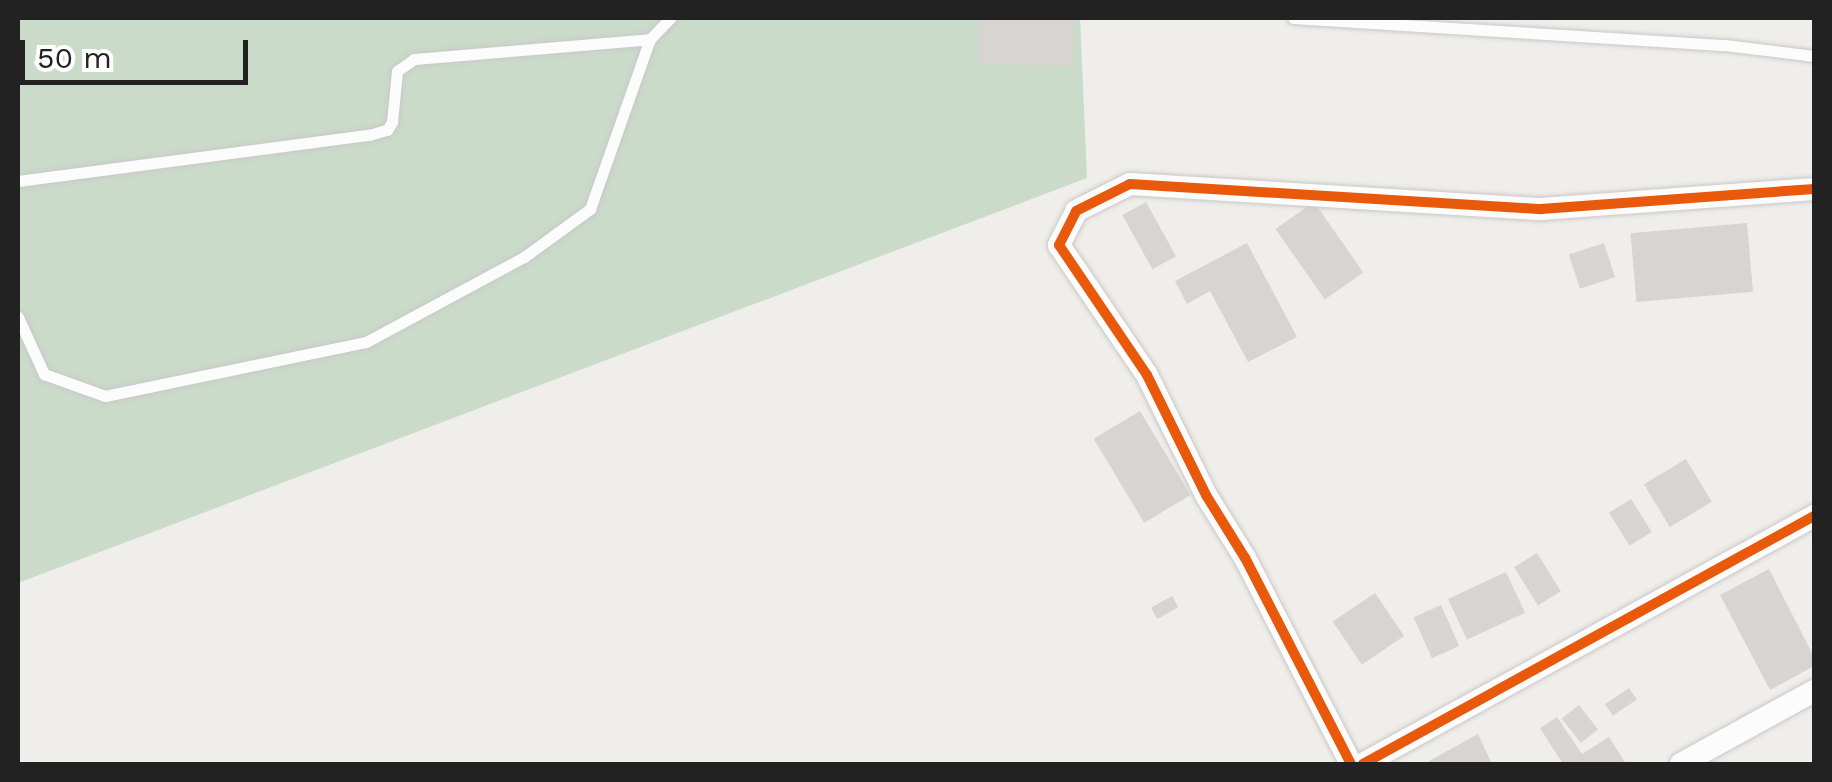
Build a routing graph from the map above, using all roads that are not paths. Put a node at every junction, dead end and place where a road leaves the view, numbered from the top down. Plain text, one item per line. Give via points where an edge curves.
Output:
1 (670, 18) edge
2 (1293, 18) edge
3 (650, 39) junction
4 (1814, 56) edge
5 (18, 181) edge
6 (1814, 188) edge
7 (18, 317) edge
8 (1814, 516) edge
9 (1814, 691) edge
10 (1351, 764) edge
11 (1363, 764) edge
12 (1681, 764) edge

1 - 3 lane
2 - 4 lane via 1725,44
3 - 5 lane via 414,59 397,71 387,130
3 - 7 lane via 590,210 524,256 366,342 105,396 44,374
6 - 10 street via 1540,209 1130,184 1076,211 1060,244 1146,375
8 - 11 street
9 - 12 street

